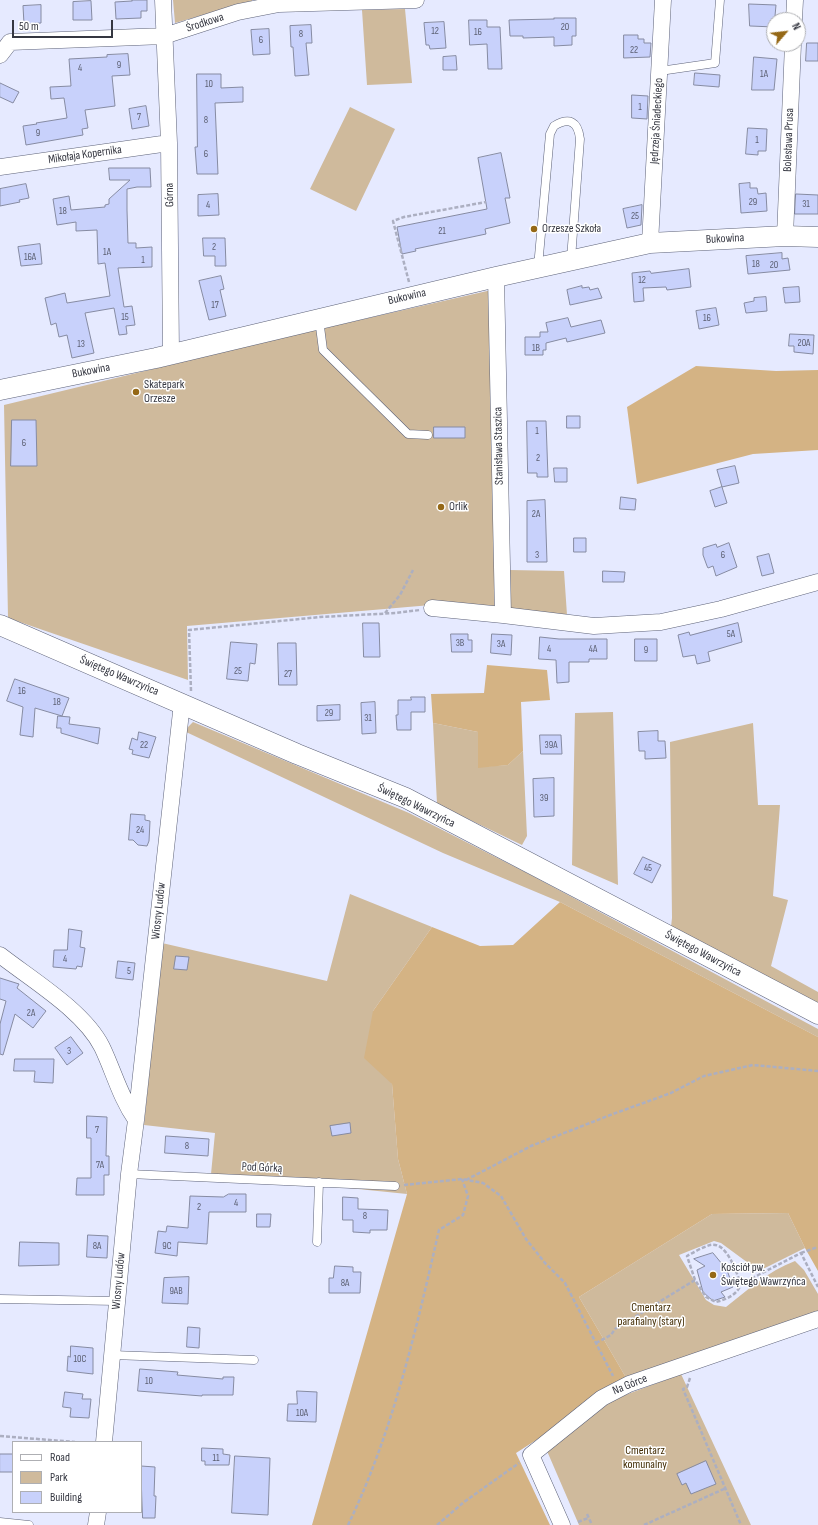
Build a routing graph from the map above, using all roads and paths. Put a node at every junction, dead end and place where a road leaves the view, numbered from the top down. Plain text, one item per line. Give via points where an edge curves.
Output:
1 (163, 0) edge
2 (416, 0) edge
3 (663, 0) edge
4 (720, 0) edge
5 (795, 0) edge
6 (794, 12) edge
7 (164, 36) junction
8 (793, 52) edge
9 (0, 55) edge
10 (660, 71) junction
11 (169, 143) junction
12 (0, 168) edge
13 (486, 202) dead end
14 (785, 236) junction
15 (818, 237) edge
16 (650, 243) junction
17 (571, 260) junction
18 (538, 267) junction
19 (496, 277) junction
20 (410, 286) dead end
21 (319, 318) junction
22 (171, 354) junction
23 (0, 390) edge
24 (428, 435) dead end
25 (413, 570) dead end
26 (818, 582) edge
27 (432, 608) joint
28 (385, 613) junction
29 (503, 615) junction
30 (0, 625) edge
31 (187, 698) junction
32 (0, 955) edge
33 (818, 1014) edge
34 (818, 1071) edge
35 (136, 1120) junction
36 (129, 1174) junction
37 (464, 1179) junction
38 (320, 1182) junction
39 (395, 1186) joint
40 (317, 1242) dead end
41 (818, 1247) edge
42 (801, 1253) junction
43 (695, 1280) junction
44 (741, 1284) junction
45 (818, 1287) edge
46 (0, 1298) edge
47 (117, 1301) junction
48 (818, 1319) edge
49 (596, 1343) junction
50 (112, 1355) junction
51 (254, 1360) dead end
52 (687, 1387) dead end
53 (620, 1389) junction
54 (0, 1436) edge
55 (62, 1441) edge
56 (104, 1441) edge
57 (531, 1455) junction
58 (726, 1488) junction
59 (98, 1513) edge
60 (586, 1514) dead end
61 (588, 1518) junction
62 (0, 1522) edge
63 (570, 1524) edge
64 (29, 1525) edge
65 (96, 1525) edge
66 (348, 1525) edge
67 (436, 1525) edge
68 (592, 1525) edge
69 (644, 1525) edge
70 (741, 1525) edge

1 - 7 street, Górna
2 - 7 street, Środkowa via 279,4 238,12
3 - 10 street, Jędrzeja Śniadeckiego
4 - 10 lane via 714,63
5 - 6 street
7 - 9 street, Środkowa via 10,42
7 - 11 street, Górna
8 - 14 street, Bolesława Prusa
10 - 16 street, Jędrzeja Śniadeckiego
11 - 12 street, Mikołaja Kopernika
11 - 22 street, Górna
13 - 20 path via 393,221
14 - 15 street, Bukowina
14 - 16 street, Bukowina
16 - 17 street, Bukowina
17 - 18 street, Bukowina
17 - 18 lane via 580,139 575,124 564,121 554,126 550,134
18 - 19 street, Bukowina
19 - 21 street, Bukowina
19 - 29 street, Stanisława Staszica
21 - 22 street, Bukowina
21 - 24 lane via 323,350 408,434
22 - 23 street, Bukowina
25 - 28 path via 400,596
26 - 29 street via 721,609 661,622 594,626
27 - 28 path
27 - 29 street
28 - 31 path via 189,630 190,685
30 - 31 street, Świętego Wawrzyńca
31 - 33 street, Świętego Wawrzyńca via 297,754 406,798
31 - 35 street, Wiosny Ludów
32 - 35 street via 83,1020 102,1047 120,1092
34 - 37 path via 753,1065 704,1076 671,1093 531,1146
35 - 36 street, Wiosny Ludów
36 - 38 lane, Pod Górką
36 - 47 street, Wiosny Ludów
37 - 39 path
37 - 49 path via 483,1183 501,1196 526,1239 565,1283
37 - 66 path via 468,1196 463,1214 439,1230 395,1402 376,1459
38 - 39 lane, Pod Górką
38 - 40 lane
41 - 42 path
42 - 44 path
42 - 45 path
43 - 44 path via 706,1297 716,1302 727,1299 738,1291
43 - 44 path via 687,1256 711,1245 718,1245 727,1252
43 - 49 path
46 - 47 lane
47 - 50 street, Wiosny Ludów
48 - 53 street, Na Górce
49 - 53 path
50 - 51 lane
50 - 56 street, Wiosny Ludów
52 - 58 path via 683,1389
53 - 57 street, Na Górce via 602,1398
54 - 55 path
57 - 63 street
57 - 67 path
58 - 69 path
58 - 70 path
59 - 65 street
60 - 61 path
61 - 63 path
61 - 68 path
62 - 64 lane

